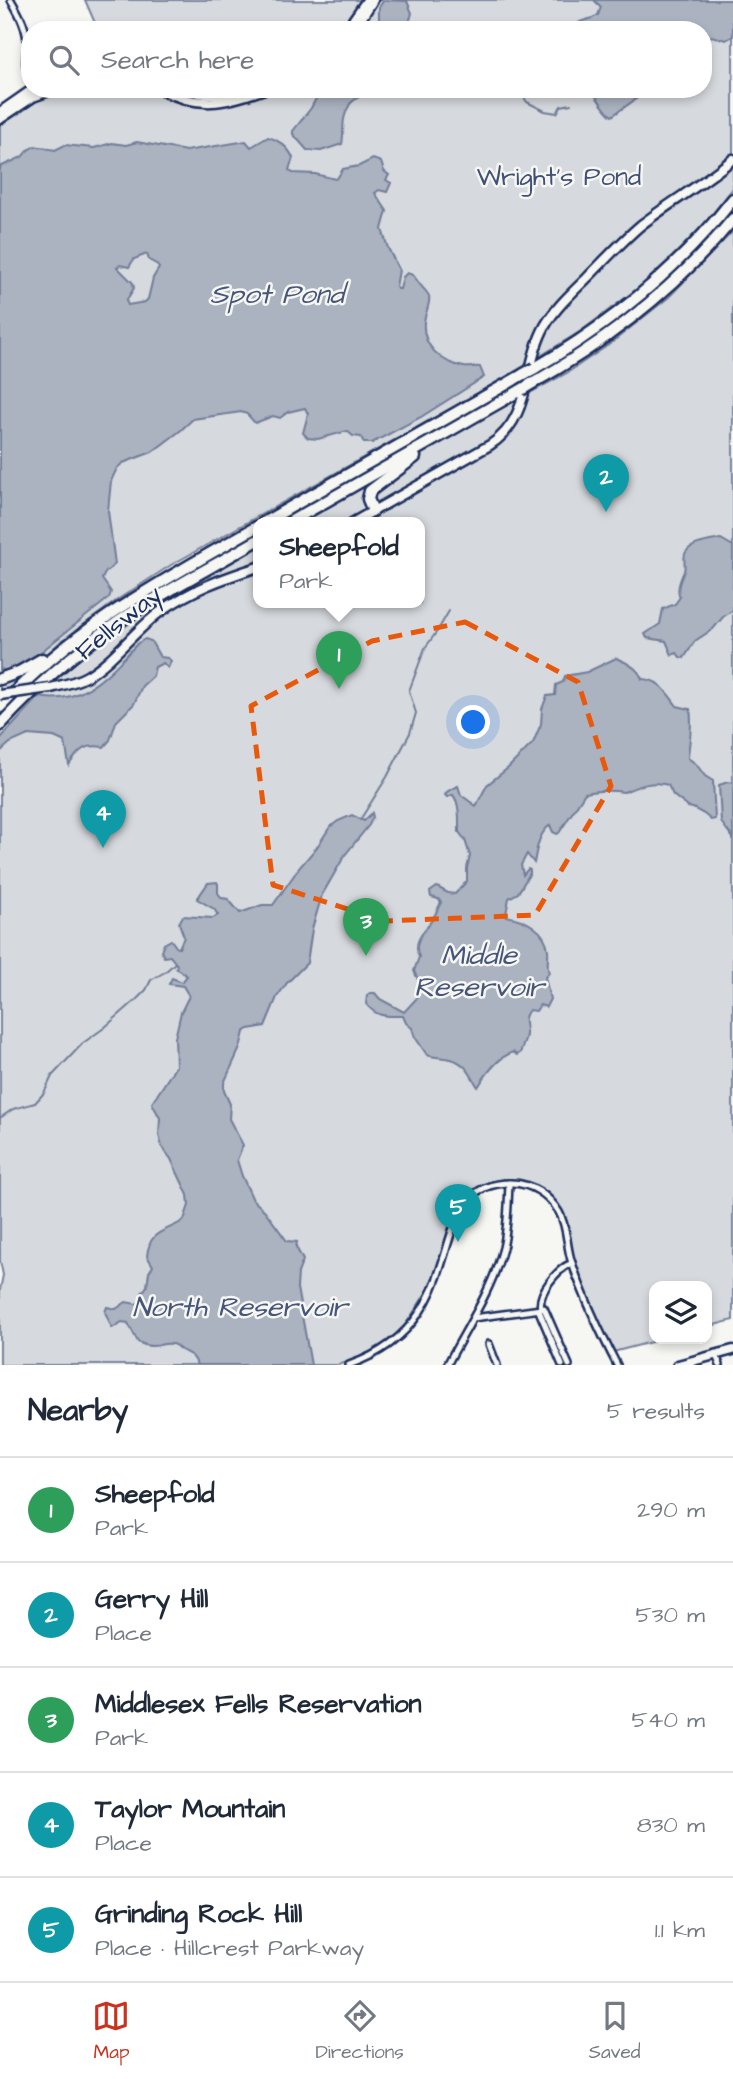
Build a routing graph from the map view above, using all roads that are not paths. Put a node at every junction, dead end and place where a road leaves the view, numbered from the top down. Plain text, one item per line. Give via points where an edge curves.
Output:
1 (11, 0) edge
2 (366, 0) edge
3 (373, 0) edge
4 (22, 21) edge
5 (352, 21) edge
6 (360, 21) edge
7 (21, 97) edge
8 (32, 98) edge
9 (184, 98) edge
10 (224, 98) edge
11 (0, 111) edge
12 (0, 119) edge
13 (733, 159) edge
14 (733, 199) edge
15 (733, 219) edge
16 (441, 436) junction
17 (373, 511) junction
18 (274, 517) edge
19 (299, 517) edge
20 (362, 517) edge
21 (253, 529) edge
22 (253, 543) edge
23 (253, 569) edge
24 (64, 647) junction
25 (0, 679) edge
26 (0, 695) edge
27 (0, 707) edge
28 (0, 725) edge
29 (509, 1183) junction
30 (568, 1250) junction
31 (572, 1263) junction
32 (564, 1266) junction
33 (541, 1309) junction
34 (473, 1318) junction
35 (489, 1344) dead end
36 (733, 1350) edge
37 (716, 1355) junction
38 (349, 1365) edge
39 (447, 1365) edge
40 (497, 1365) edge
41 (562, 1365) edge
42 (569, 1365) edge
43 (617, 1365) edge
44 (680, 1365) edge
45 (720, 1365) edge

1 - 4 street
2 - 5 main road
3 - 6 main road
7 - 11 main road
8 - 12 main road
9 - 10 main road via 194,102
13 - 17 main road via 643,224 561,303 537,342 522,405 508,429 490,445
14 - 18 highway, bridge via 683,256 587,336
15 - 16 highway, bridge via 684,273 641,311 585,352
16 - 17 highway via 370,491
16 - 19 highway
17 - 20 main road
21 - 24 highway via 128,601
22 - 28 highway via 100,635 38,686
23 - 26 main road, Fellsway, bridge via 178,600 90,674 50,688
24 - 25 highway
24 - 27 highway
29 - 30 street via 535,1188 553,1204 564,1224
29 - 34 street via 503,1245
29 - 38 street via 494,1184 470,1197 454,1222 436,1281 420,1312 387,1346
30 - 31 street
30 - 32 street
31 - 32 street
31 - 43 street
32 - 33 street via 541,1297
33 - 34 street
33 - 41 street
33 - 42 street
34 - 39 street
35 - 40 street
36 - 37 main road
37 - 44 main road
37 - 45 street

